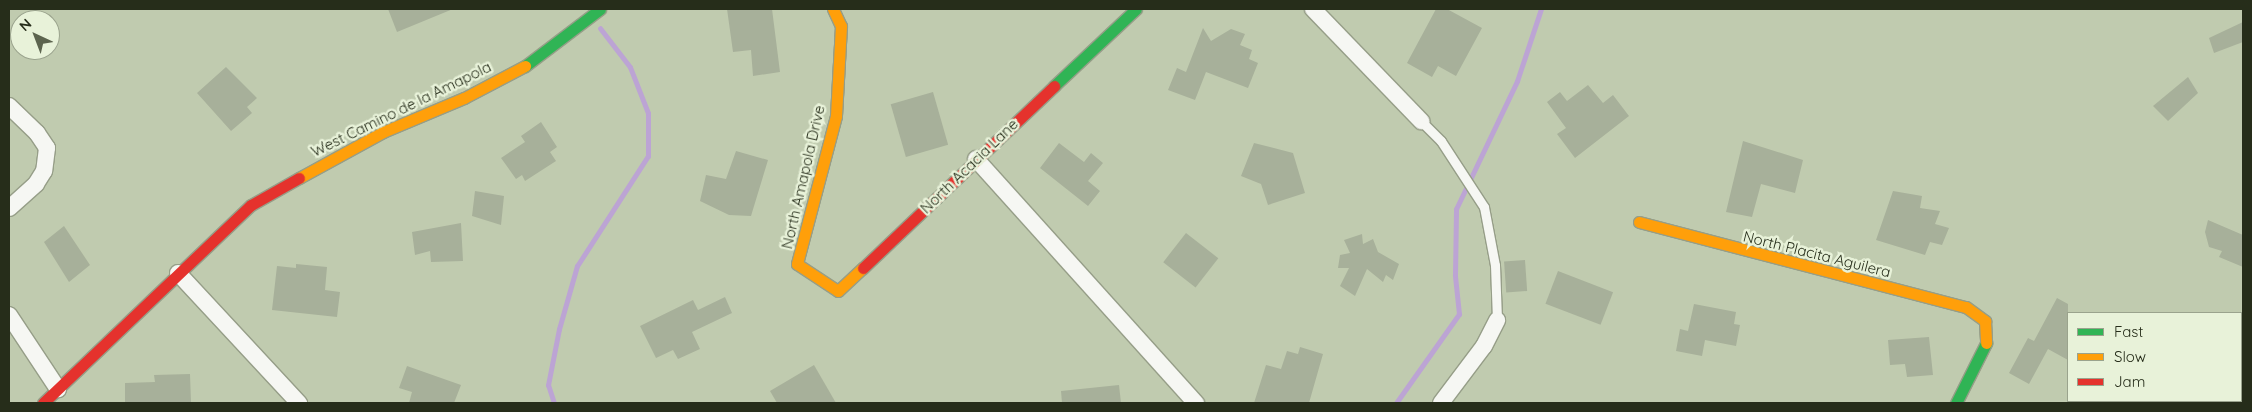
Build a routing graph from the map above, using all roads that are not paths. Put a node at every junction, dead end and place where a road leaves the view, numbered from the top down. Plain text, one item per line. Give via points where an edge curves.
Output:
1 (600, 9) edge
2 (833, 9) edge
3 (1136, 9) edge
4 (1313, 9) edge
5 (9, 106) edge
6 (1421, 121) joint
7 (976, 158) junction
8 (9, 208) edge
9 (1639, 222) dead end
10 (798, 264) joint
11 (178, 273) junction
12 (9, 315) edge
13 (1497, 320) joint
14 (58, 388) junction
15 (43, 403) edge
16 (299, 403) edge
17 (1196, 403) edge
18 (1441, 403) edge
19 (1956, 403) edge

1 - 11 street, West Camino de la Amapola via 525,66 464,98 374,136 251,205
2 - 10 street, North Amapola Drive via 840,26 836,116
3 - 7 street, North Acacia Lane
4 - 6 street
5 - 8 street via 37,132 47,148 44,171 36,184
6 - 13 lane via 1441,141 1484,206 1496,265
7 - 10 street, North Acacia Lane via 838,291
7 - 17 street
9 - 19 street, North Placita Aguilera via 1793,265 1966,307 1985,321 1986,340 1982,355
11 - 14 street, West Camino de la Amapola
11 - 16 street
12 - 14 street
13 - 18 street via 1484,346
14 - 15 street, West Camino de la Amapola

